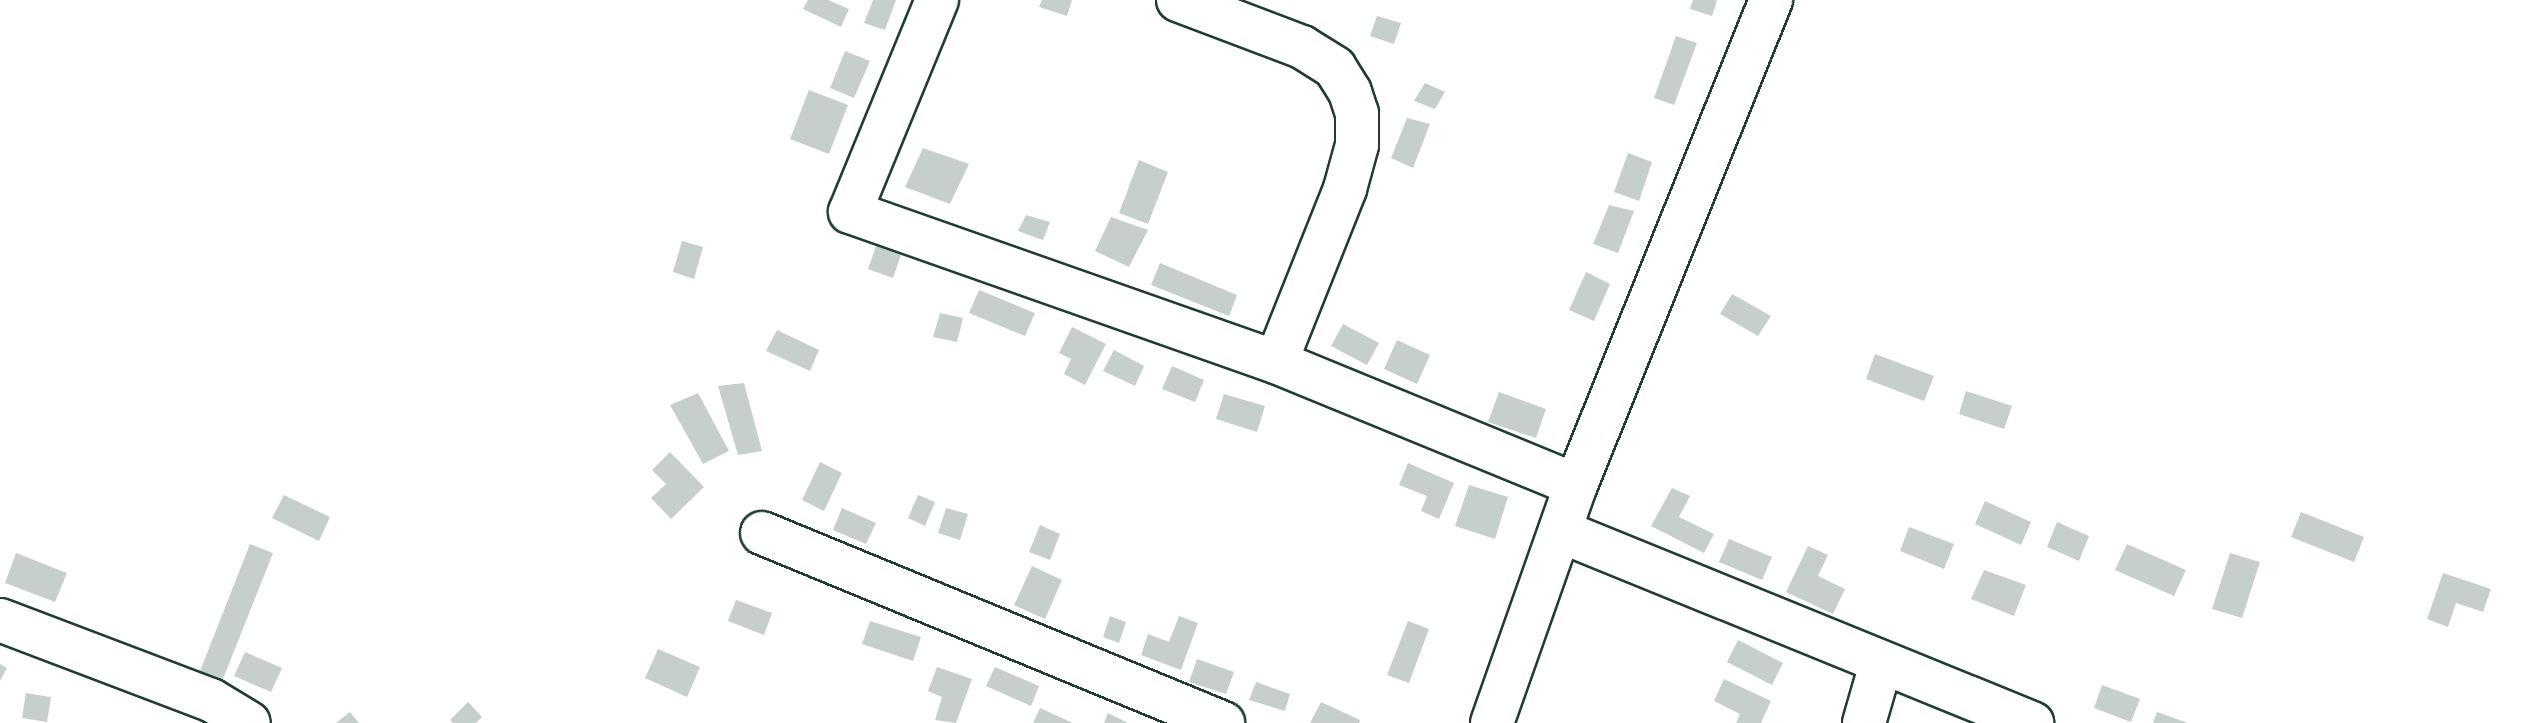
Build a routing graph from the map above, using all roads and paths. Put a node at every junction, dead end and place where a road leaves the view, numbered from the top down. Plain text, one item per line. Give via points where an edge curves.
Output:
1 (937, 0) edge
2 (1178, 0) edge
3 (1771, 0) edge
4 (1276, 362) junction
5 (1576, 485) junction
6 (1560, 531) junction
7 (762, 533) dead end
8 (0, 620) edge
9 (1881, 664) junction
10 (249, 723) edge
11 (1223, 723) edge
12 (1492, 723) edge
13 (1864, 723) edge
14 (2032, 723) edge

1 - 4 street via 850,212
2 - 4 street via 1302,47 1335,68 1357,113 1357,145 1345,189
3 - 5 street
4 - 5 street
5 - 6 street
6 - 9 street
6 - 12 street
7 - 11 street
8 - 10 street via 211,700
9 - 13 street
9 - 14 street

